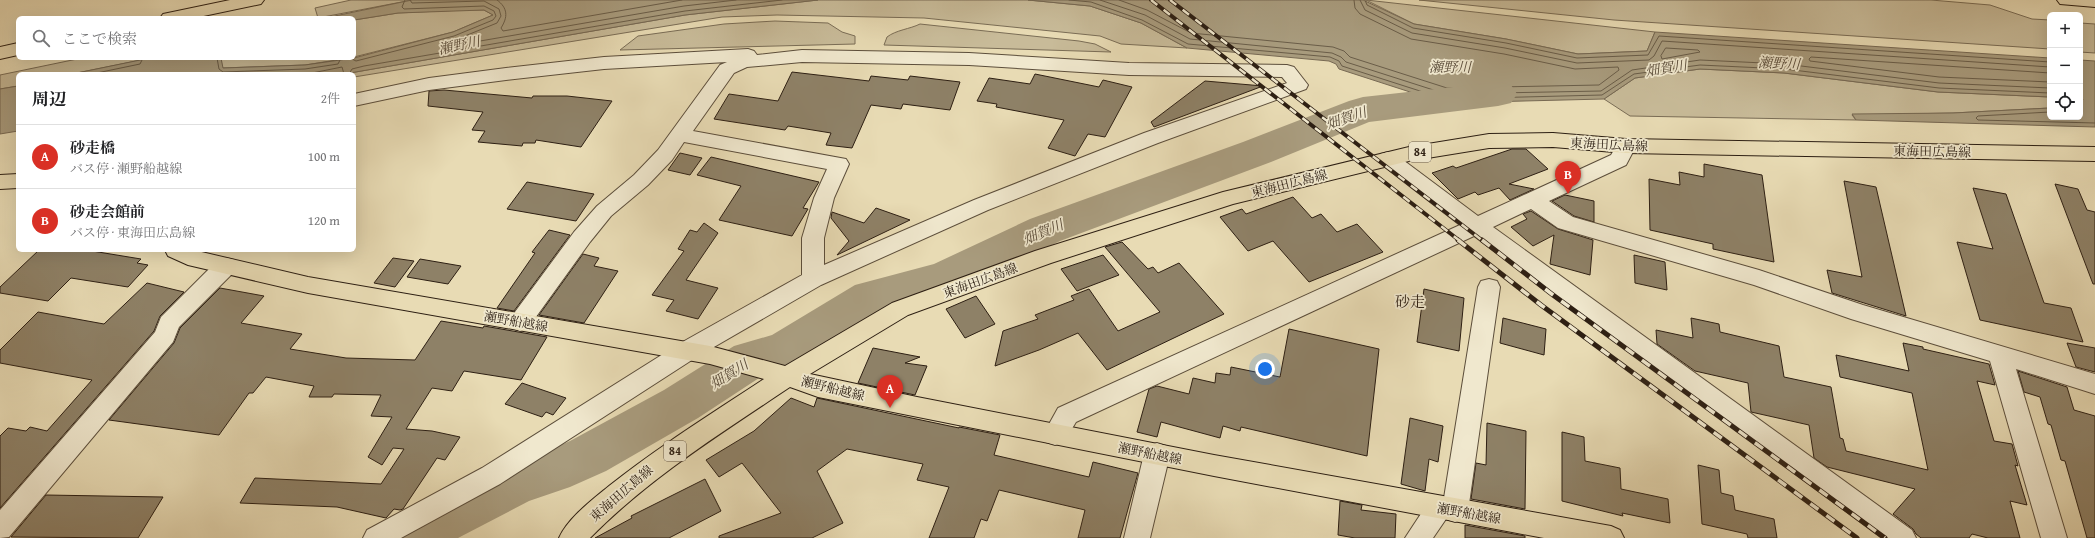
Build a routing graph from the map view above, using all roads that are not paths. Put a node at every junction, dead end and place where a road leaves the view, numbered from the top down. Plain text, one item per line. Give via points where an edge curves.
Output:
1 (255, 0) edge
2 (2068, 0) edge
3 (2095, 2) edge
4 (179, 16) edge
5 (16, 49) edge
6 (0, 53) edge
7 (787, 58) junction
8 (356, 100) edge
9 (680, 135) junction
10 (1626, 146) junction
11 (2095, 154) edge
12 (1388, 159) junction
13 (16, 181) edge
14 (0, 182) edge
15 (1533, 200) junction
16 (1476, 226) junction
17 (179, 252) edge
18 (226, 266) junction
19 (813, 279) junction
20 (1489, 287) dead end
21 (520, 322) junction
22 (699, 353) junction
23 (2000, 355) junction
24 (779, 374) junction
25 (2095, 384) edge
26 (1055, 435) junction
27 (1157, 454) junction
28 (1447, 509) junction
29 (0, 528) edge
30 (376, 538) edge
31 (572, 538) edge
32 (1137, 538) edge
33 (1418, 538) edge
34 (1611, 538) edge
35 (1903, 538) edge
36 (2054, 538) edge

1 - 4 main road
2 - 3 main road
5 - 6 main road
7 - 8 street via 762,54 604,64 429,84
7 - 9 street via 743,62 727,69
7 - 19 street via 802,56 969,59 1129,70 1287,71 1299,85 981,204
9 - 19 street via 839,164 824,198 813,238
9 - 21 street via 642,180 604,211 591,226
10 - 11 main road, 東海田広島線 / 84
10 - 12 main road, 東海田広島線 / 84 via 1553,140 1489,141
10 - 15 street via 1619,160
12 - 16 street
12 - 24 main road, 東海田広島線 / 84 via 1230,198 1021,265 900,309
13 - 14 main road
15 - 16 street
15 - 23 street via 1566,223 1759,278 1859,313
16 - 26 street via 1067,415
16 - 35 street
17 - 18 main road, 瀬野船越線 via 188,257
18 - 21 main road, 瀬野船越線 via 308,285
18 - 29 street via 169,323 165,336
19 - 22 street
20 - 28 street
21 - 22 main road, 瀬野船越線
22 - 24 main road, 瀬野船越線
22 - 30 street via 491,476
23 - 25 street
23 - 36 street
24 - 26 main road, 瀬野船越線 via 818,387
24 - 31 main road, 東海田広島線 / 84 via 657,463 603,507
26 - 27 main road, 瀬野船越線
27 - 28 main road, 瀬野船越線
27 - 32 street
28 - 33 street
28 - 34 main road, 瀬野船越線

